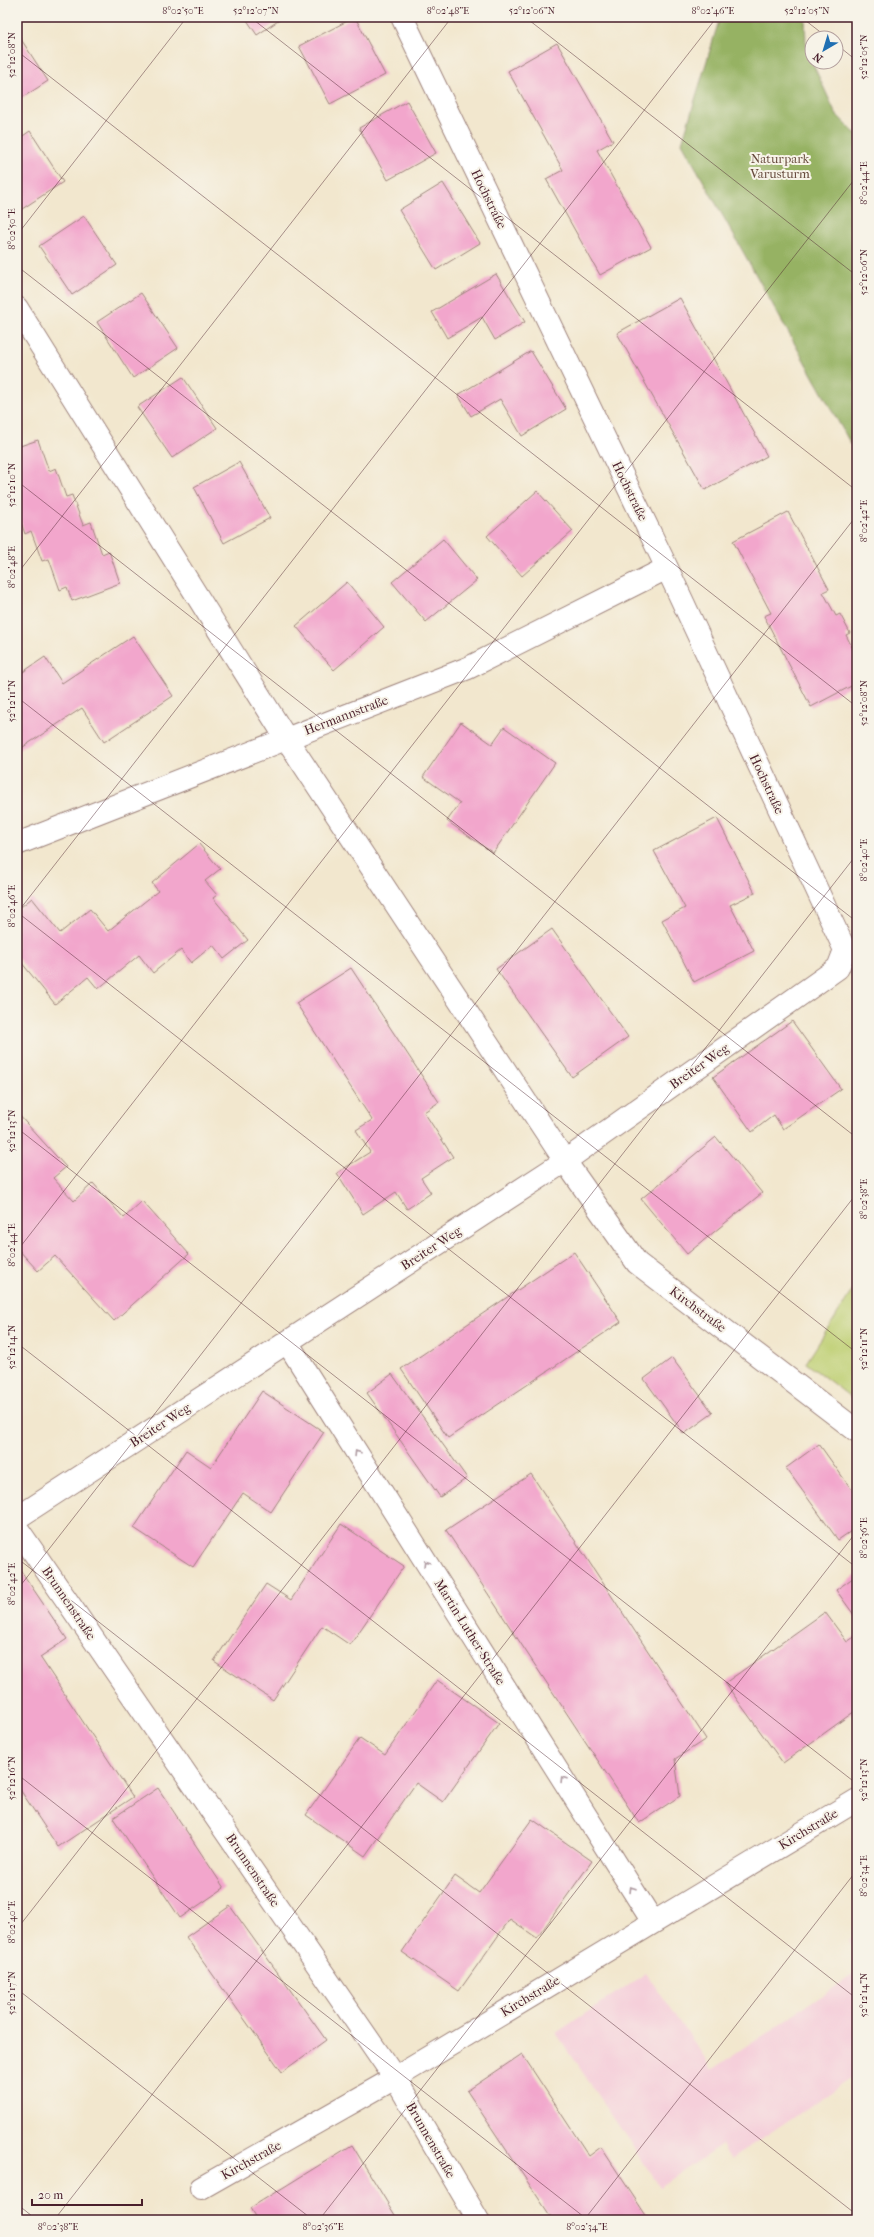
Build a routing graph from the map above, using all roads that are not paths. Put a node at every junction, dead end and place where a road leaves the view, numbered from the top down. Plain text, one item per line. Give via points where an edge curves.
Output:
1 (402, 17) edge
2 (17, 308) edge
3 (667, 568) junction
4 (286, 738) junction
5 (17, 844) edge
6 (838, 968) joint
7 (565, 1161) junction
8 (287, 1342) junction
9 (857, 1431) edge
10 (17, 1518) edge
11 (17, 1528) edge
12 (857, 1800) edge
13 (653, 1922) junction
14 (395, 2078) junction
15 (201, 2188) dead end
16 (478, 2220) edge

1 - 3 street, Hochstraße
2 - 4 street, Kirchstraße
3 - 4 street, Hermannstraße via 468,668
3 - 6 street, Hochstraße via 844,950
4 - 5 street, Hermannstraße
4 - 7 street, Kirchstraße
6 - 7 street, Breiter Weg
7 - 8 street, Breiter Weg
7 - 9 street, Kirchstraße via 637,1263
8 - 10 street, Breiter Weg
13 -> 8 street, Martin-Luther-Straße
11 - 14 street, Brunnenstraße
12 - 13 street, Kirchstraße
13 - 14 street, Kirchstraße
14 - 15 street, Kirchstraße
14 - 16 street, Brunnenstraße

